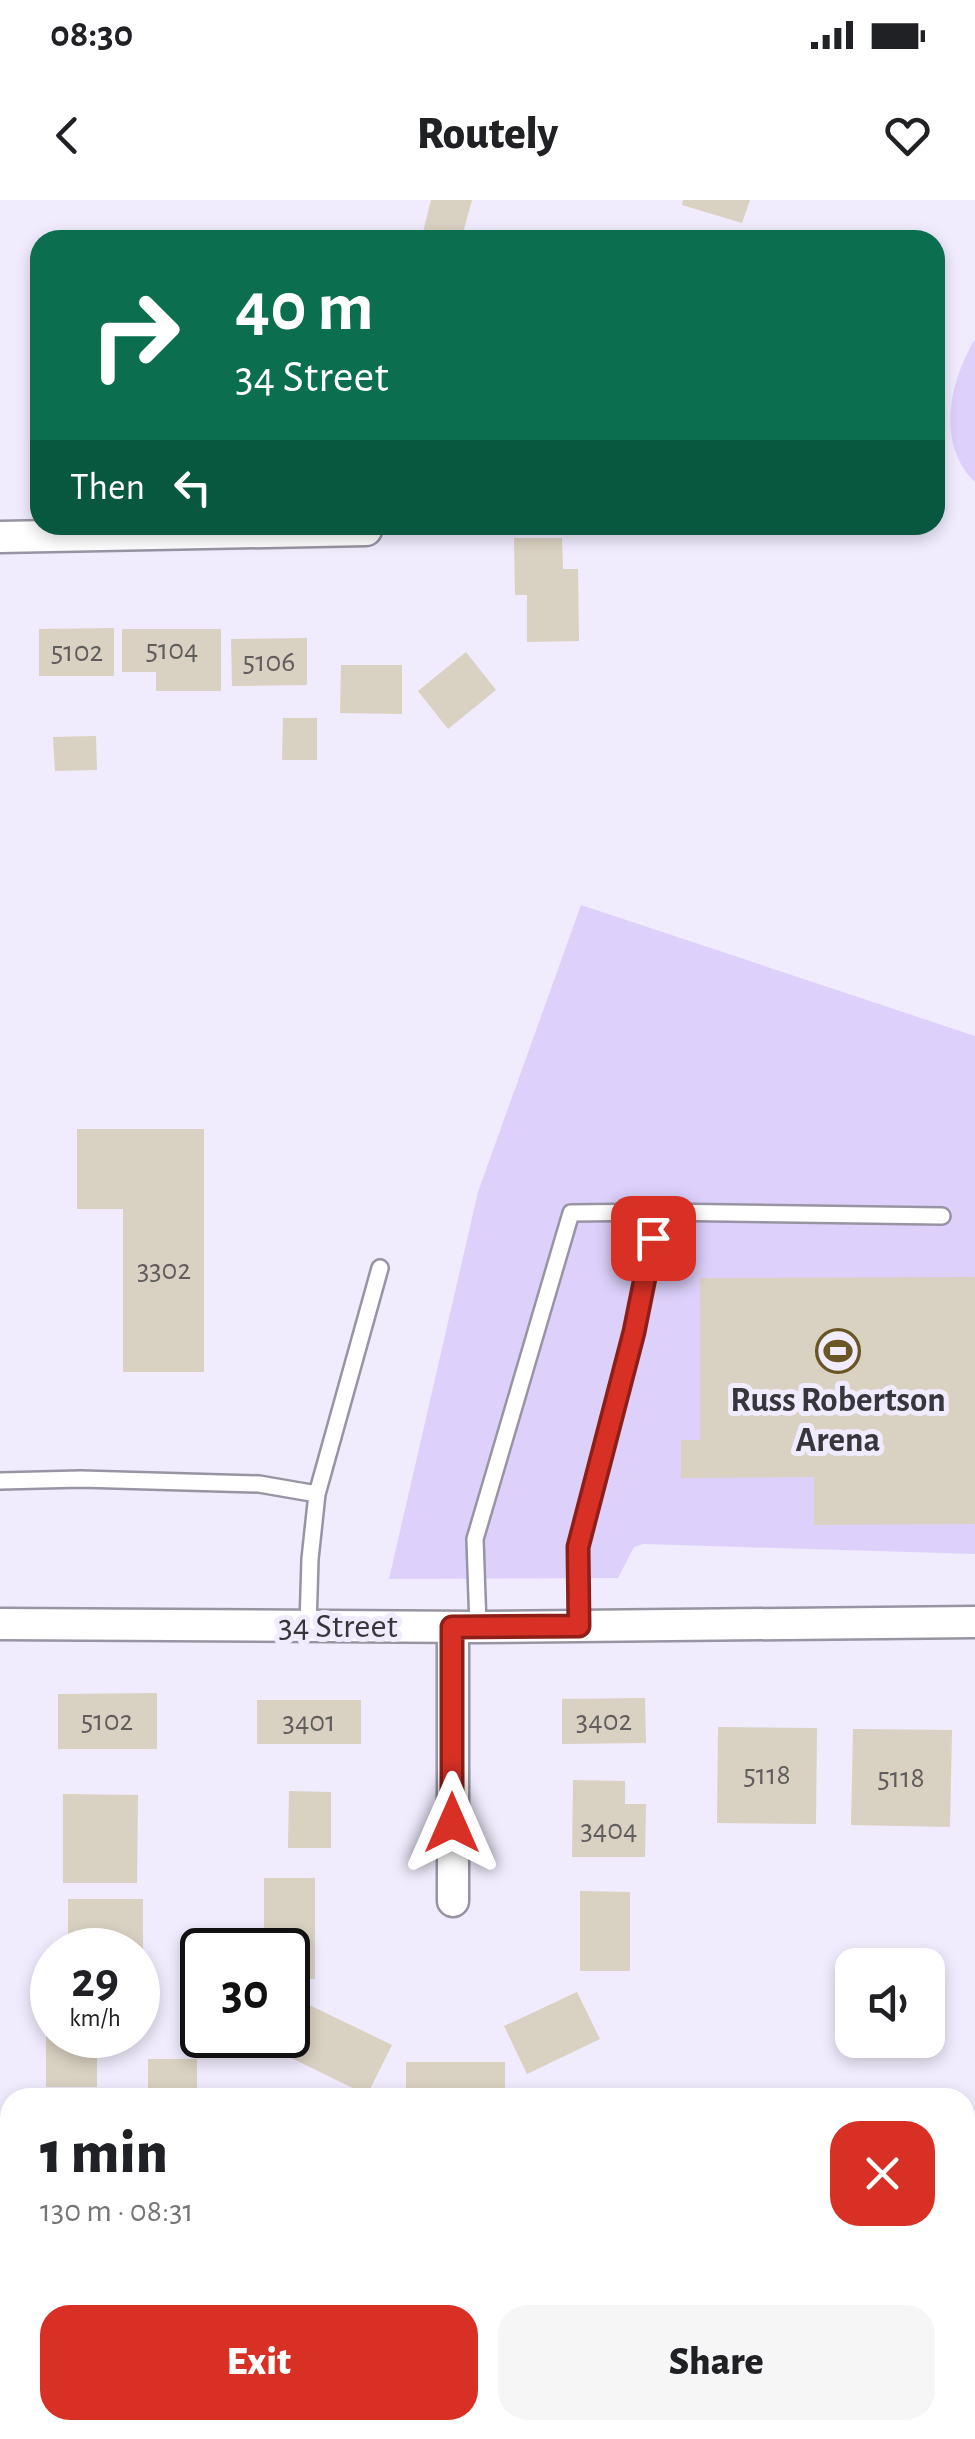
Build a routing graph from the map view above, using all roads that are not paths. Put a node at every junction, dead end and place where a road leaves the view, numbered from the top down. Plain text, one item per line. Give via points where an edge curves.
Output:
1 (105, 535) edge
2 (0, 537) edge
3 (658, 1212) junction
4 (942, 1216) dead end
5 (380, 1268) dead end
6 (0, 1481) edge
7 (317, 1494) junction
8 (975, 1622) edge
9 (0, 1624) edge
10 (308, 1626) junction
11 (579, 1626) junction
12 (465, 1627) junction
13 (452, 1901) dead end

1 - 2 street
3 - 4 lane
3 - 11 lane via 578,1547
3 - 12 lane via 571,1213 475,1539
5 - 7 lane
6 - 7 lane via 258,1484
7 - 10 lane
8 - 11 street, 34 Street
9 - 10 street, 34 Street
10 - 12 street, 34 Street
11 - 12 street, 34 Street
12 - 13 street

